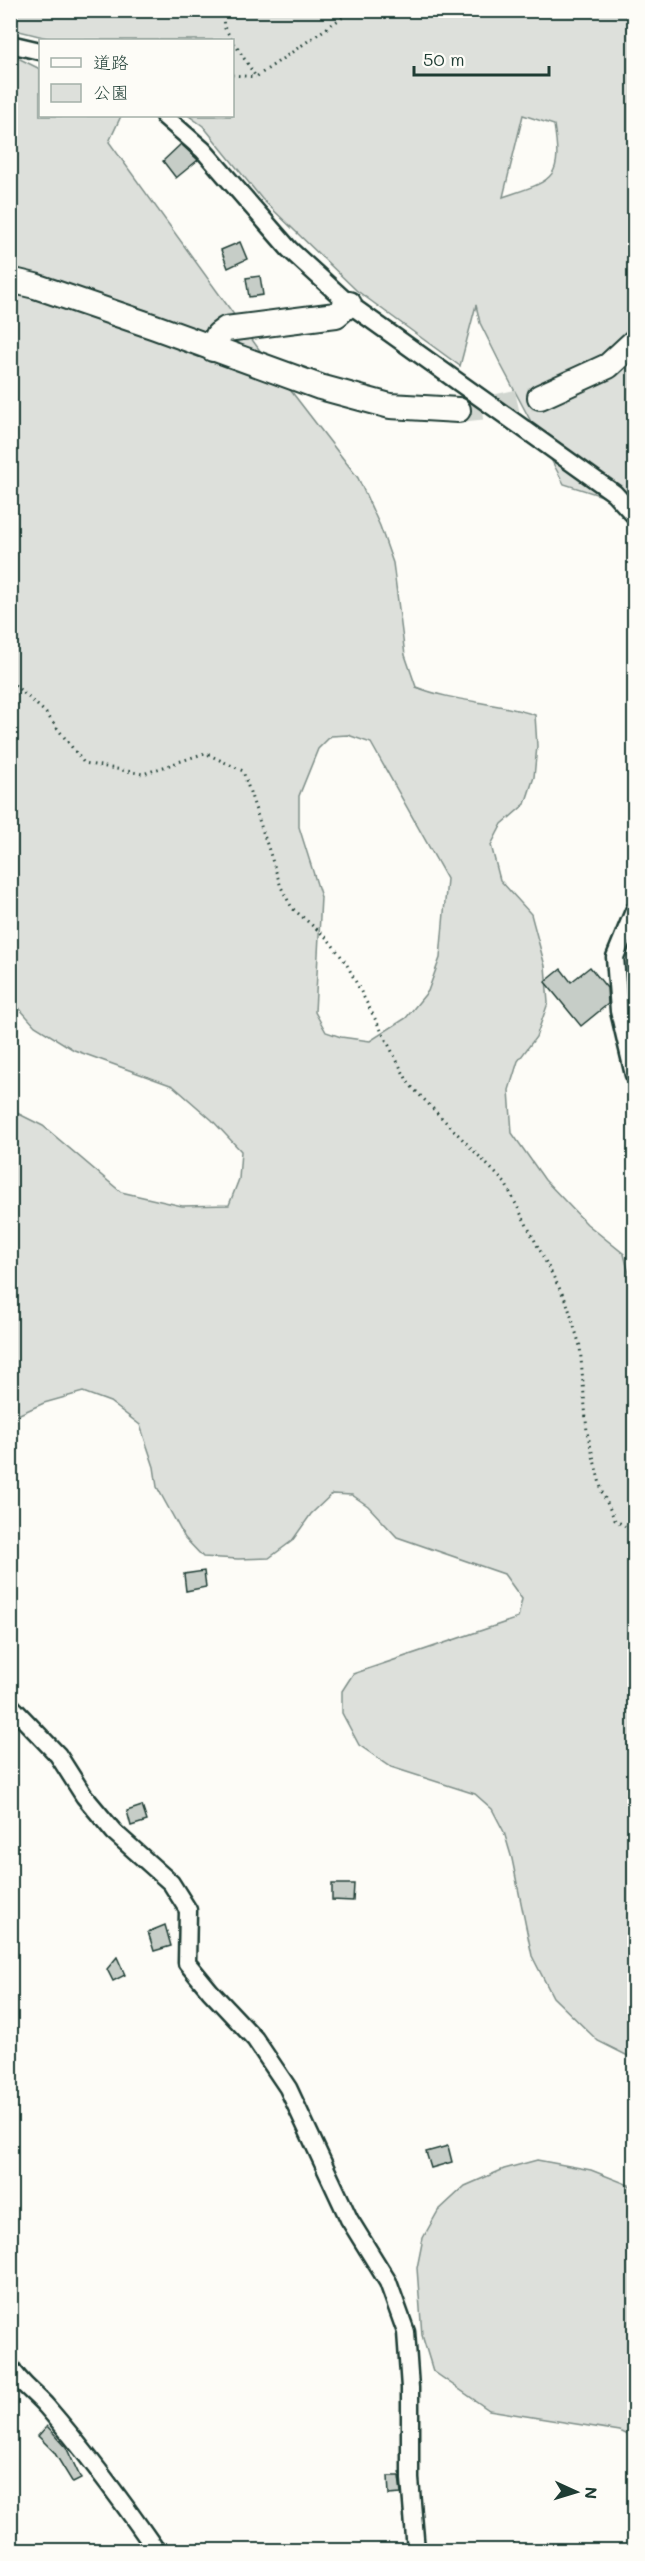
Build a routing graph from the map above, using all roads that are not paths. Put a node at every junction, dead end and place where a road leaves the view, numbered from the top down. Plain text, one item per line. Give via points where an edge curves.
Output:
1 (10, 44) edge
2 (39, 51) edge
3 (165, 117) edge
4 (10, 280) edge
5 (349, 304) junction
6 (634, 342) edge
7 (213, 349) junction
8 (540, 397) tunnel mouth
9 (458, 410) tunnel mouth
10 (634, 515) edge
11 (634, 911) edge
12 (634, 1075) edge
13 (10, 1705) edge
14 (10, 2366) edge
15 (156, 2550) edge
16 (416, 2550) edge

1 - 2 street
3 - 5 street via 203,150 289,249
4 - 7 street
5 - 7 street via 336,315 226,329 218,335
5 - 10 street via 614,493
6 - 8 street via 608,366
7 - 9 street via 320,387 390,406
11 - 12 street via 615,957 615,968 619,1011
13 - 16 street via 58,1755 84,1796 114,1832 171,1883 188,1910 187,1963 255,2039 288,2088 350,2219 388,2282 406,2332
14 - 15 street via 122,2502

